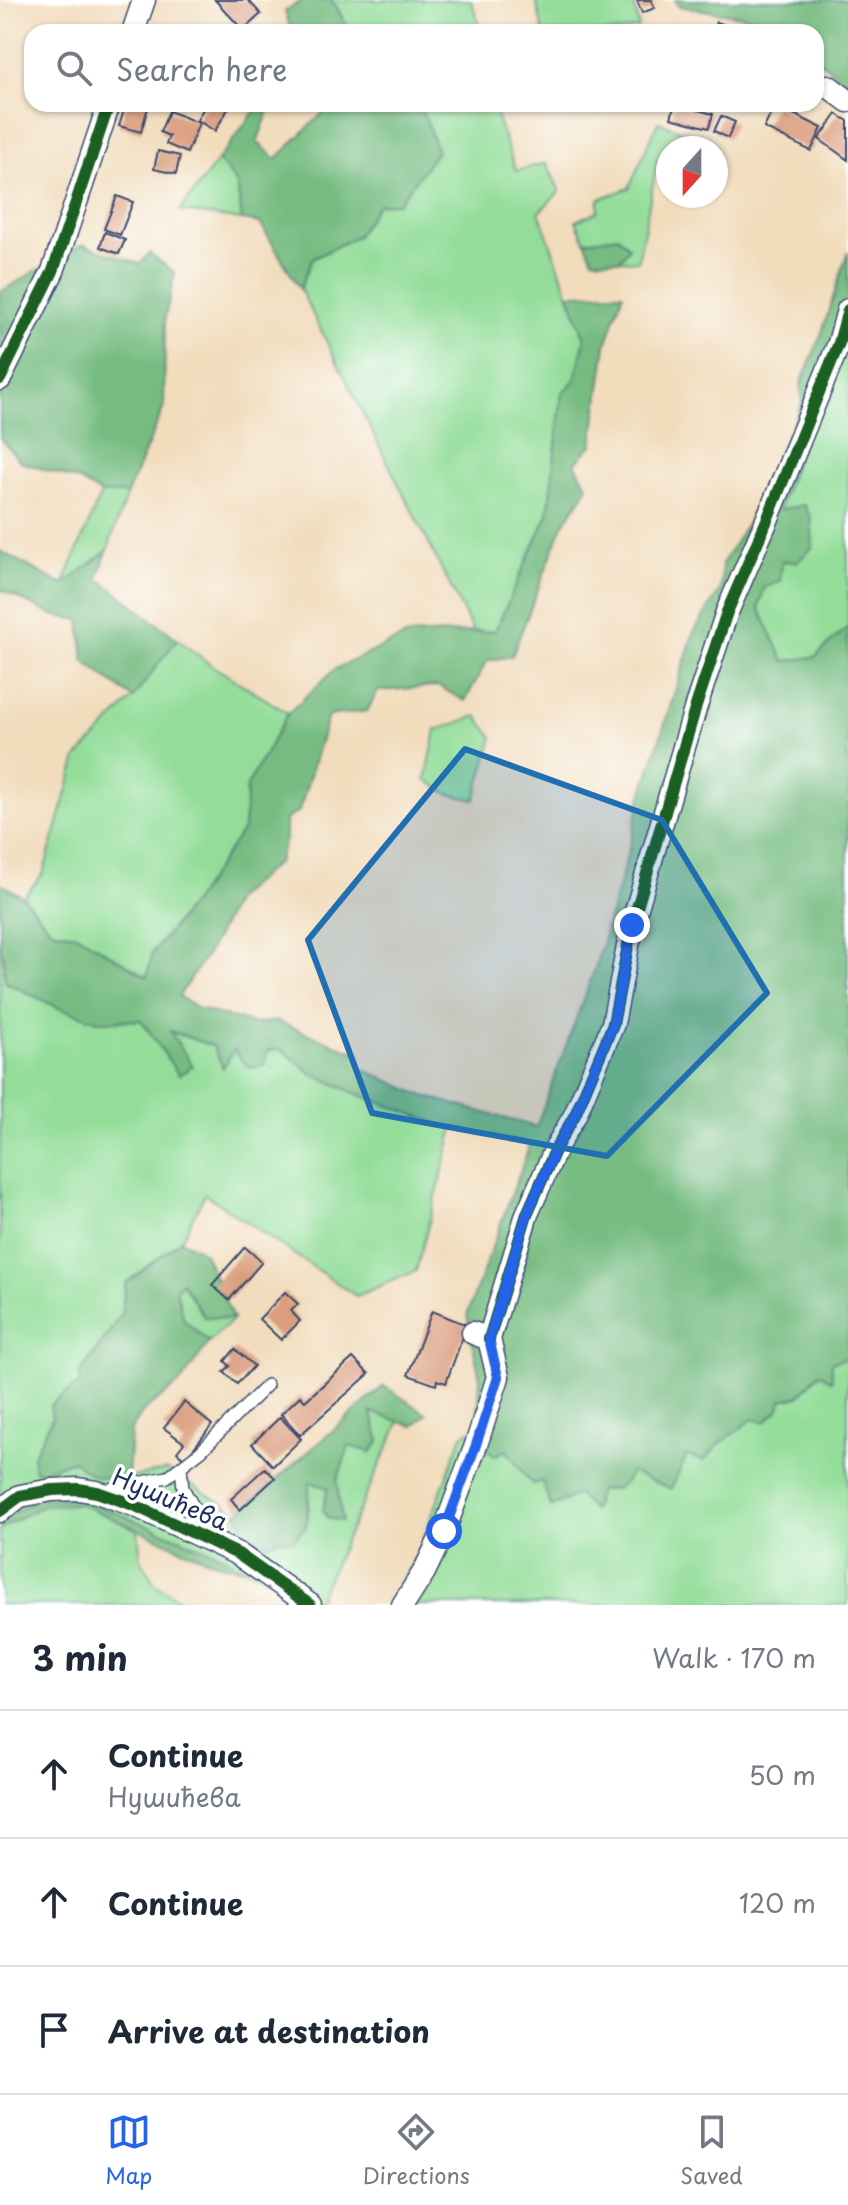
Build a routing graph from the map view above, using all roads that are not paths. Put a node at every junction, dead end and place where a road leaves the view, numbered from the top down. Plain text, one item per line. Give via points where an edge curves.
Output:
1 (144, 0) edge
2 (136, 24) edge
3 (828, 86) dead end
4 (848, 101) edge
5 (106, 112) edge
6 (848, 310) edge
7 (0, 379) edge
8 (267, 1385) dead end
9 (181, 1467) junction
10 (97, 1492) junction
11 (0, 1511) edge
12 (225, 1548) junction
13 (310, 1605) edge
14 (403, 1605) edge

1 - 2 street
3 - 4 street
5 - 7 street via 53,271
6 - 14 street via 727,612 696,706 632,925 613,1024 527,1214 481,1336 498,1377 476,1445 444,1531
8 - 9 lane, Нушићева
9 - 10 lane, Нушићева via 167,1477
9 - 12 lane, Нушићева via 189,1500
10 - 11 street, Нушићева via 52,1490 20,1496
10 - 12 street, Нушићева
12 - 13 street, Нушићева

